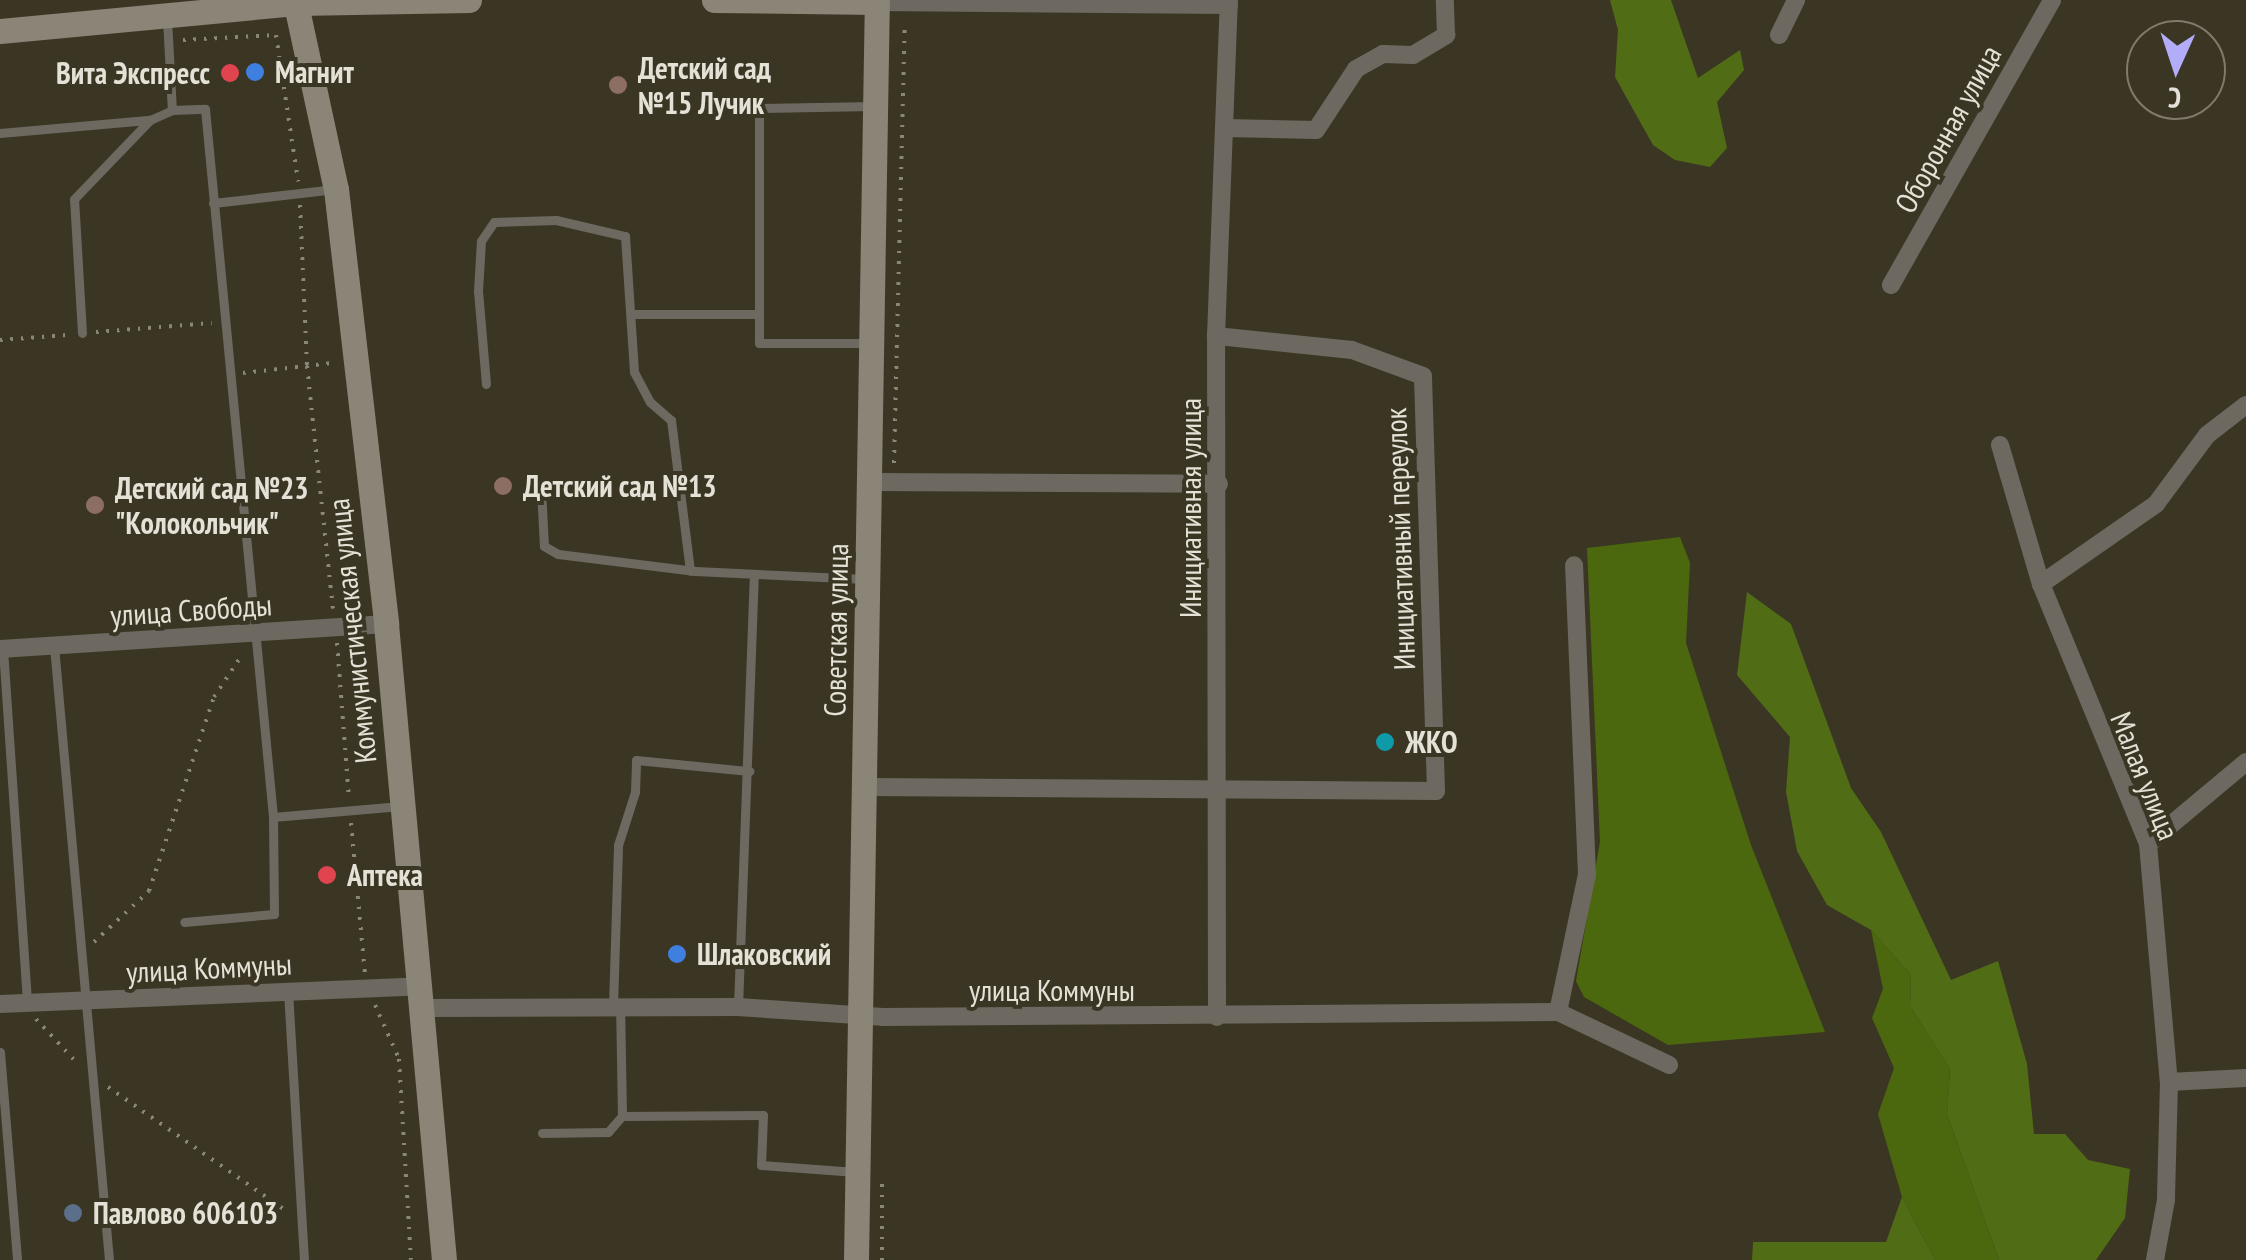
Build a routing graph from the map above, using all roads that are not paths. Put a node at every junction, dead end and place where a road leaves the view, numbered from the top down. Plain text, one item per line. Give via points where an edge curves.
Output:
1 (469, 0) edge
2 (714, 0) edge
3 (1445, 0) edge
4 (1796, 0) edge
5 (2052, 0) edge
6 (295, 1) edge
7 (876, 1) edge
8 (1230, 2) edge
9 (166, 14) junction
10 (0, 31) edge
11 (1778, 35) dead end
12 (877, 106) junction
13 (172, 110) junction
14 (150, 120) junction
15 (1224, 128) junction
16 (0, 133) edge
17 (336, 188) junction
18 (213, 203) junction
19 (1891, 286) dead end
20 (632, 314) junction
21 (759, 314) junction
22 (82, 333) road end
23 (1216, 336) junction
24 (872, 343) junction
25 (486, 384) dead end
26 (2246, 405) edge
27 (2000, 444) dead end
28 (870, 482) junction
29 (1219, 484) junction
30 (541, 488) dead end
31 (1574, 565) dead end
32 (690, 570) junction
33 (754, 574) junction
34 (869, 579) junction
35 (2041, 584) junction
36 (386, 624) junction
37 (256, 633) junction
38 (54, 646) junction
39 (2, 649) edge
40 (2246, 762) edge
41 (749, 771) junction
42 (866, 787) junction
43 (1215, 792) junction
44 (404, 806) junction
45 (273, 816) junction
46 (2148, 844) junction
47 (184, 922) dead end
48 (288, 991) junction
49 (423, 997) junction
50 (0, 1004) edge
51 (82, 1004) junction
52 (26, 1005) junction
53 (617, 1006) junction
54 (738, 1007) junction
55 (1558, 1012) junction
56 (860, 1017) junction
57 (1217, 1017) junction
58 (0, 1052) edge
59 (1669, 1065) dead end
60 (2246, 1078) edge
61 (2169, 1082) junction
62 (622, 1116) junction
63 (542, 1132) dead end
64 (859, 1172) junction
65 (16, 1260) edge
66 (108, 1260) edge
67 (304, 1260) edge
68 (444, 1260) edge
69 (856, 1260) edge
70 (2156, 1260) edge

1 - 6 street
2 - 7 street
3 - 15 street via 1446,36 1413,55 1383,54 1356,69 1316,130
4 - 11 street
5 - 19 street, Оборонная улица
6 - 9 street
6 - 17 street, Коммунистическая улица
7 - 8 street
7 - 12 street, Советская улица
8 - 15 street, Инициативная улица
9 - 10 street
9 - 13 lane
12 - 21 lane via 759,108
12 - 24 street, Советская улица
13 - 14 lane
13 - 18 lane via 205,109
14 - 16 lane
14 - 22 lane via 74,199
15 - 23 street, Инициативная улица
17 - 18 lane
17 - 36 street, Коммунистическая улица
18 - 37 lane
20 - 21 lane
20 - 25 lane via 624,236 556,220 494,222 481,242 478,291
20 - 32 lane via 634,372 650,402 672,420
21 - 24 lane via 759,343
23 - 29 street, Инициативная улица
23 - 43 street, Инициативный переулок via 1352,350 1422,376 1436,792
24 - 28 street, Советская улица
26 - 35 street via 2207,435 2156,504
27 - 35 street, Малая улица
28 - 29 street
28 - 34 street, Советская улица
29 - 43 street, Инициативная улица
30 - 32 lane via 544,546 558,554
31 - 55 street via 1587,874
32 - 33 lane
33 - 34 lane
33 - 41 lane
34 - 42 street, Советская улица
35 - 46 street, Малая улица
36 - 37 street, улица Свободы
36 - 44 street, Коммунистическая улица
37 - 38 street, улица Свободы
37 - 45 lane
38 - 39 street, улица Свободы
38 - 51 lane
39 - 52 lane
40 - 46 street
41 - 53 lane via 636,760 635,792 618,844
41 - 54 lane
42 - 43 street
42 - 56 street, Советская улица
43 - 57 street, Инициативная улица
44 - 45 lane
44 - 49 street, Коммунистическая улица
45 - 47 lane via 274,914
46 - 61 street, Малая улица
48 - 49 street, улица Коммуны via 366,987
48 - 51 street, улица Коммуны
48 - 67 lane
49 - 53 street, улица Коммуны
49 - 68 street, Коммунистическая улица
50 - 52 street, улица Коммуны
51 - 52 street, улица Коммуны
51 - 66 lane
53 - 54 street, улица Коммуны
53 - 62 lane
54 - 56 street, улица Коммуны
55 - 57 street, улица Коммуны
55 - 59 street, улица Коммуны
56 - 57 street, улица Коммуны
56 - 64 street, Советская улица
58 - 65 lane
60 - 61 street
61 - 70 street, Малая улица via 2166,1200
62 - 63 lane via 608,1132
62 - 64 lane via 763,1115 761,1166
64 - 69 street, Советская улица

